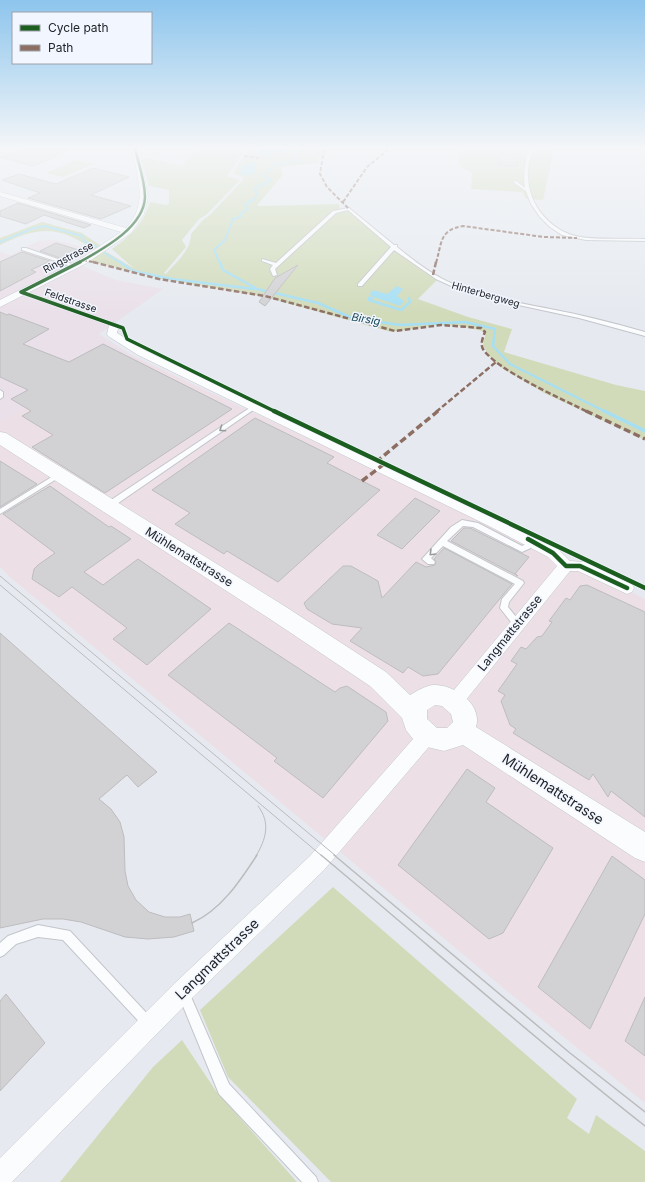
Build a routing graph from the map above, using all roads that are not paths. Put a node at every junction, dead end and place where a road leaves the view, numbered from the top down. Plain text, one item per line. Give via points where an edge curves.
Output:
1 (36, 204) edge
2 (144, 204) edge
3 (533, 204) edge
4 (128, 230) junction
5 (645, 240) edge
6 (395, 246) junction
7 (24, 249) dead end
8 (264, 260) dead end
9 (73, 265) junction
10 (277, 265) junction
11 (275, 275) dead end
12 (360, 285) dead end
13 (0, 304) edge
14 (114, 325) dead end
15 (645, 334) edge
16 (0, 392) edge
17 (0, 397) edge
18 (254, 407) junction
19 (0, 437) edge
20 (60, 474) junction
21 (108, 506) junction
22 (0, 512) edge
23 (442, 542) junction
24 (534, 542) junction
25 (431, 562) dead end
26 (566, 566) junction
27 (628, 588) dead end
28 (518, 625) junction
29 (455, 702) junction
30 (419, 706) junction
31 (462, 731) junction
32 (427, 736) junction
33 (645, 848) edge
34 (0, 951) edge
35 (183, 991) junction
36 (150, 1024) junction
37 (0, 1176) edge
38 (311, 1182) edge

1 - 4 street
2 - 4 street, Ringstrasse via 140,216
3 - 5 lane via 548,223 577,238
4 - 9 street, Ringstrasse via 105,248
6 - 10 lane, Hinterbergweg via 350,209 335,212
6 - 12 lane
6 - 15 lane, Hinterbergweg via 433,275 452,285 498,299
7 - 9 lane
8 - 10 lane
9 - 13 street, Ringstrasse
10 - 11 lane via 272,269
14 - 18 street via 112,334 120,341
16 - 17 lane
18 -> 21 lane
18 - 24 street
19 - 20 main road, Mühlemattstrasse
20 - 21 main road, Mühlemattstrasse
20 - 22 lane
21 - 30 main road, Mühlemattstrasse
23 - 24 lane via 462,523 476,525 522,549
23 -> 25 lane via 426,559
23 - 28 lane via 520,583 503,600 504,608
24 - 26 street via 553,553
26 - 27 street via 580,566
26 - 28 street, Langmattstrasse
28 - 29 street, Langmattstrasse
29 - 30 main road via 440,695
29 - 31 main road via 464,712
30 - 32 main road via 416,726
31 - 32 main road via 446,740
31 - 33 main road, Mühlemattstrasse
32 - 35 street, Langmattstrasse via 317,863
34 - 36 lane via 12,940 38,931 66,935
35 - 36 street, Langmattstrasse
35 - 38 lane via 224,1089
36 - 37 street, Langmattstrasse

